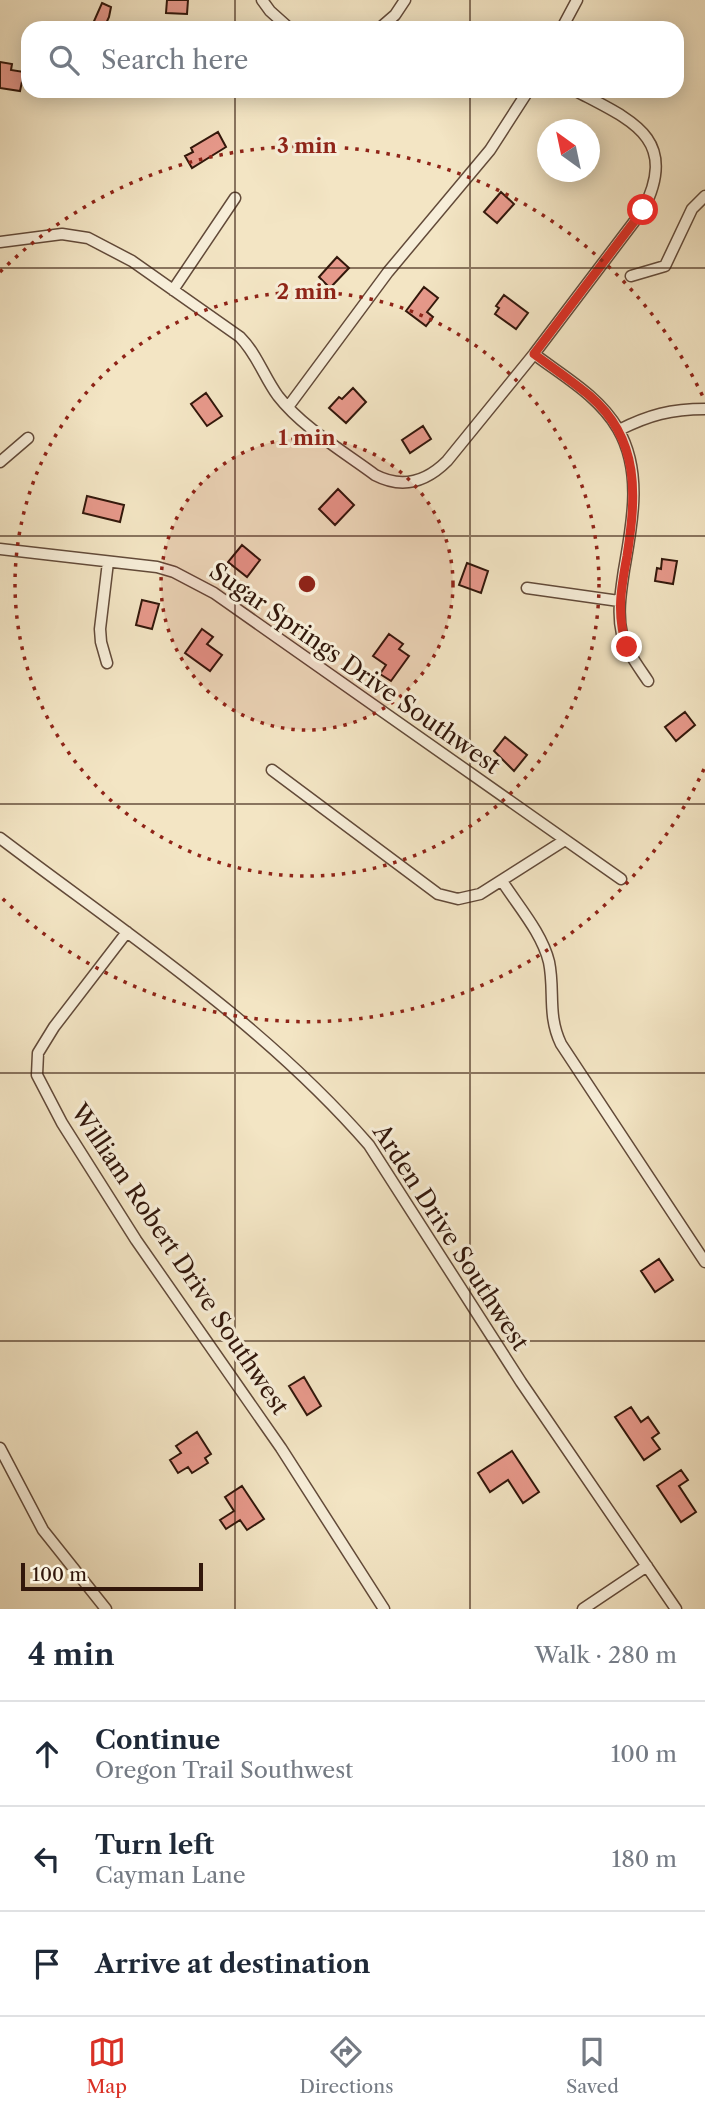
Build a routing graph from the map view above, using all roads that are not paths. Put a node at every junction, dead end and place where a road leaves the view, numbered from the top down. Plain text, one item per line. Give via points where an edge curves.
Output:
1 (262, 0) edge
2 (405, 0) edge
3 (577, 0) edge
4 (281, 21) edge
5 (388, 21) edge
6 (566, 21) edge
7 (523, 98) edge
8 (589, 98) edge
9 (705, 196) edge
10 (235, 198) dead end
11 (0, 242) edge
12 (631, 276) dead end
13 (173, 290) junction
14 (534, 354) junction
15 (288, 407) junction
16 (705, 409) edge
17 (619, 430) junction
18 (28, 438) dead end
19 (0, 462) edge
20 (0, 549) edge
21 (108, 562) junction
22 (527, 588) dead end
23 (619, 601) junction
24 (107, 663) dead end
25 (648, 681) dead end
26 (272, 770) dead end
27 (0, 838) edge
28 (565, 840) junction
29 (621, 879) dead end
30 (502, 881) junction
31 (127, 932) junction
32 (705, 1262) edge
33 (0, 1448) edge
34 (647, 1566) junction
35 (106, 1609) edge
36 (384, 1609) edge
37 (583, 1609) edge
38 (676, 1609) edge

1 - 4 street
2 - 5 street
3 - 6 street
7 - 15 street via 490,150 388,272
8 - 14 street via 626,117 646,135 656,178 643,210
9 - 12 street via 692,209 665,266
10 - 13 street
11 - 13 street via 62,234 88,238 116,251
13 - 15 street via 247,343
14 - 15 street via 447,461 419,481 388,481 375,475
14 - 17 street via 592,398
16 - 17 street via 668,411
17 - 23 street via 630,464 634,499
18 - 19 street
20 - 21 street, Sugar Springs Drive Southwest
21 - 24 street via 100,629
21 - 28 street, Sugar Springs Drive Southwest via 174,572 214,593
22 - 23 street
23 - 25 street via 627,647
26 - 30 street via 438,894 458,899 480,894
27 - 31 street, Arden Drive Southwest
28 - 29 street, Sugar Springs Drive Southwest
28 - 30 street
30 - 32 street via 545,948 551,1015 561,1044
31 - 34 street, Arden Drive Southwest via 222,1004 299,1071 369,1144 521,1382
31 - 36 street, William Robert Drive Southwest via 54,1027 38,1053 37,1075 136,1240 281,1448
33 - 35 street via 44,1530
34 - 37 street
34 - 38 street, Arden Drive Southwest

